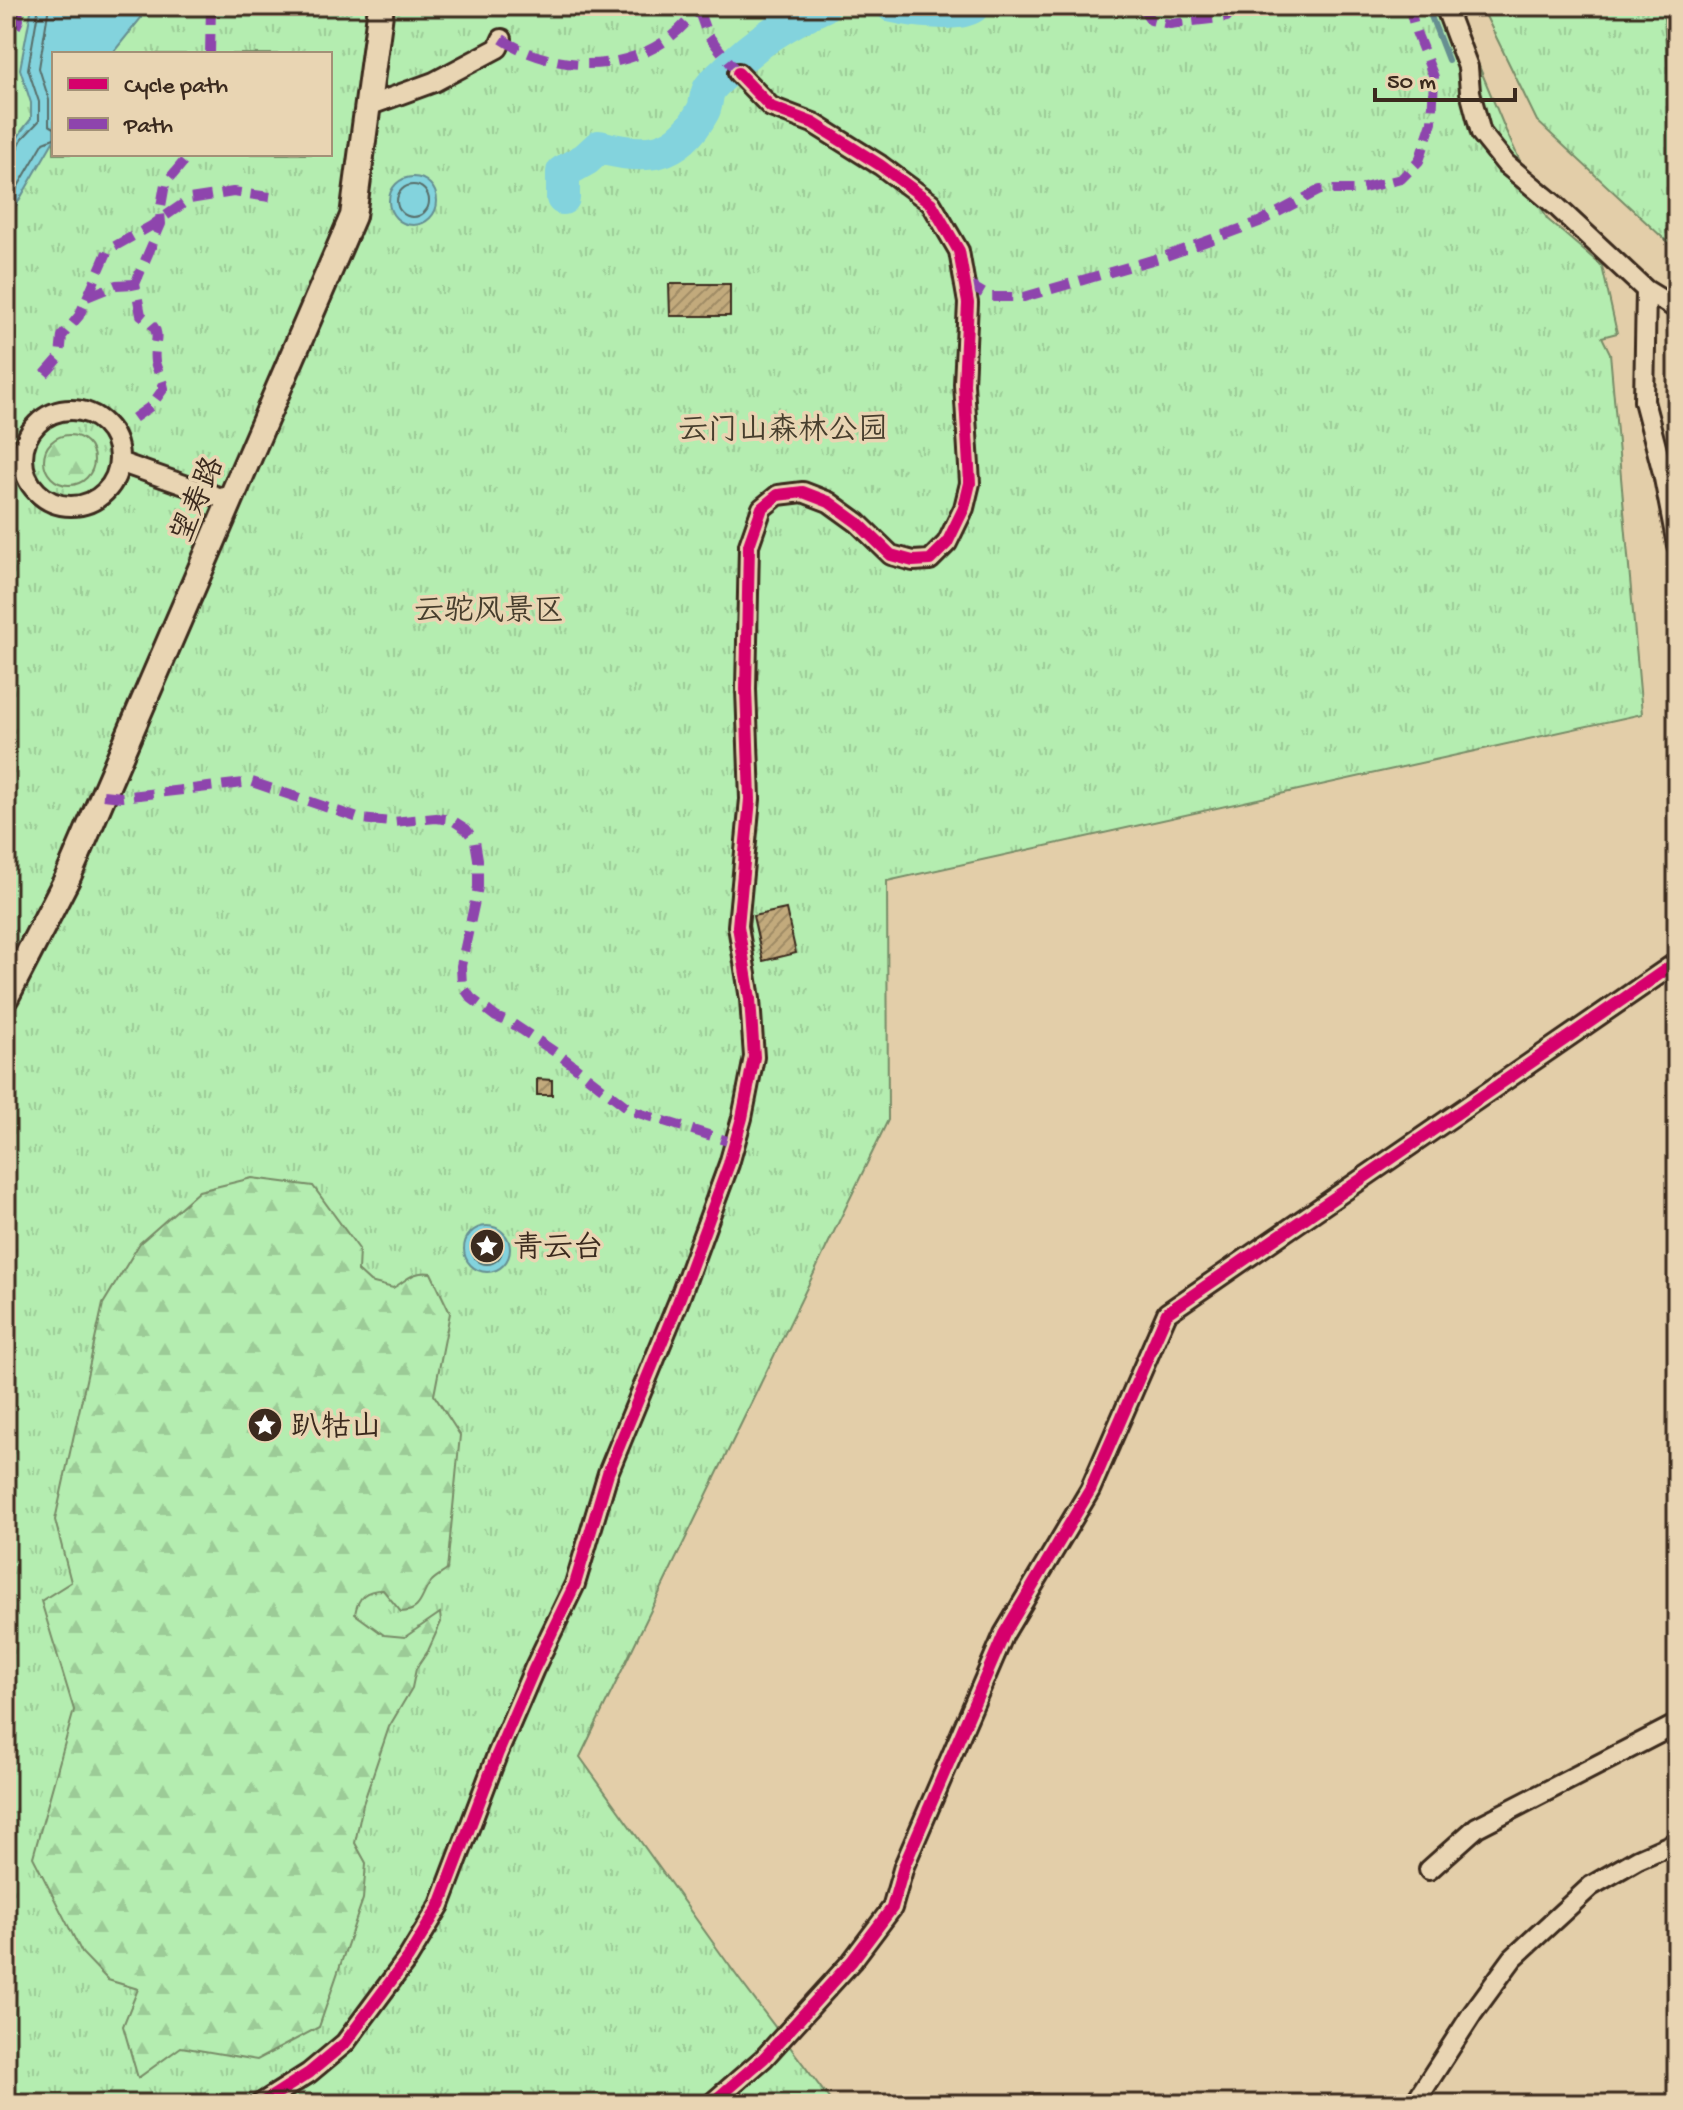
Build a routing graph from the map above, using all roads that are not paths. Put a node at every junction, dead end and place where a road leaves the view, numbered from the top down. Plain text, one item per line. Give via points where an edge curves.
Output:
1 (381, 6) edge
2 (1445, 6) edge
3 (502, 39) dead end
4 (738, 73) dead end
5 (368, 106) junction
6 (1646, 290) junction
7 (1677, 309) edge
8 (16, 442) edge
9 (119, 462) junction
10 (230, 501) junction
11 (1677, 545) edge
12 (1677, 962) edge
13 (6, 997) edge
14 (1677, 1724) edge
15 (1677, 1842) edge
16 (1429, 1870) dead end
17 (260, 2104) edge
18 (711, 2104) edge
19 (1414, 2104) edge

1 - 5 street, 望寿路
2 - 6 street via 1468,67 1481,133 1506,164
3 - 5 street via 498,48 434,82
4 - 17 street via 771,107 813,123 913,189 931,203 945,225 959,251 968,303 964,384 970,483 947,543 930,560 891,555 829,502 803,492 778,495 762,508 749,545 750,799 738,926 754,1057 729,1164 608,1473 575,1584 497,1755 440,1905 345,2043
5 - 10 street, 望寿路 via 353,216
6 - 7 street
6 - 11 street via 1644,401
8 - 9 street via 50,415 78,411 104,424 118,448
8 - 9 street via 36,492 63,506 94,501 115,478
9 - 10 street
10 - 13 street, 望寿路 via 67,879
12 - 18 street via 1167,1313 1090,1490 1004,1634 904,1866 892,1908 764,2058
14 - 16 street via 1477,1827
15 - 19 street via 1591,1886 1513,1958

